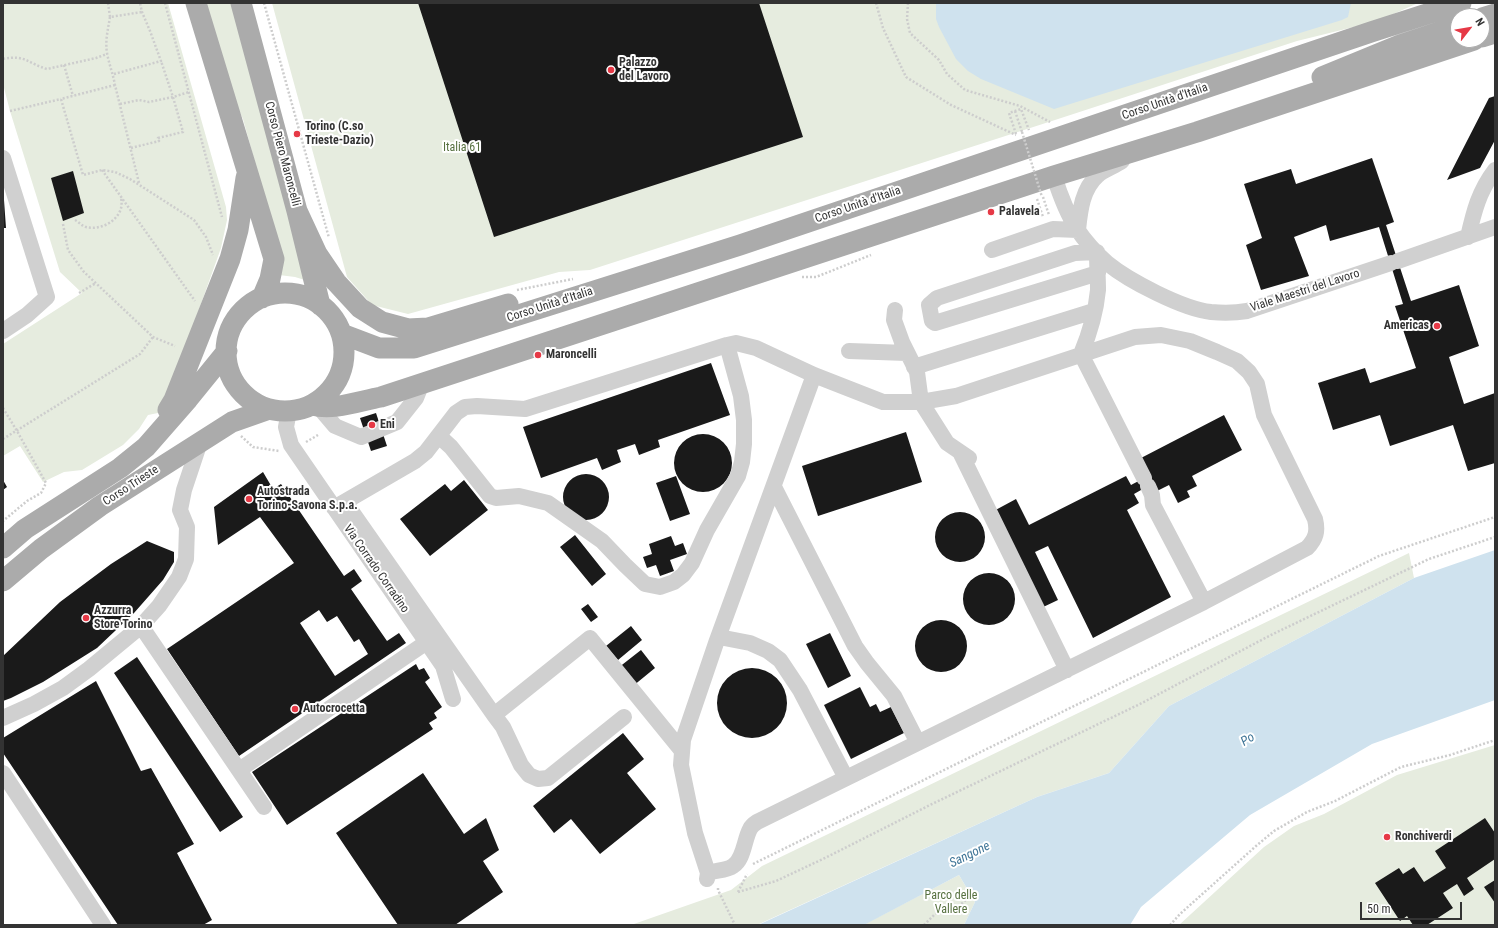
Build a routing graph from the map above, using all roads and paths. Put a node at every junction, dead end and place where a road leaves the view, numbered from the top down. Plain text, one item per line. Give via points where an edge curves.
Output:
1 (108, 3) edge
2 (140, 3) edge
3 (165, 3) edge
4 (196, 3) edge
5 (241, 3) edge
6 (264, 3) edge
7 (876, 3) edge
8 (908, 3) edge
9 (1439, 3) edge
10 (1461, 3) edge
11 (142, 12) junction
12 (110, 18) junction
13 (1450, 29) edge
14 (1371, 32) junction
15 (1450, 48) edge
16 (107, 54) junction
17 (3, 59) edge
18 (161, 61) junction
19 (64, 65) junction
20 (114, 74) junction
21 (115, 85) junction
22 (189, 92) junction
23 (72, 96) junction
24 (173, 97) junction
25 (61, 99) junction
26 (120, 104) junction
27 (10, 111) dead end
28 (1015, 111) junction
29 (1053, 124) dead end
30 (1029, 131) dead end
31 (1197, 132) junction
32 (1016, 135) junction
33 (1009, 137) dead end
34 (131, 148) junction
35 (1137, 151) junction
36 (3, 158) edge
37 (102, 170) junction
38 (1495, 170) edge
39 (247, 173) junction
40 (1054, 176) junction
41 (139, 184) junction
42 (121, 197) junction
43 (1036, 197) dead end
44 (297, 211) junction
45 (1049, 215) dead end
46 (1043, 217) dead end
47 (76, 220) dead end
48 (222, 220) dead end
49 (63, 224) dead end
50 (1495, 228) edge
51 (1078, 230) junction
52 (1468, 237) junction
53 (330, 240) dead end
54 (992, 250) dead end
55 (216, 251) dead end
56 (1097, 252) junction
57 (1098, 273) junction
58 (96, 282) junction
59 (579, 287) junction
60 (516, 291) dead end
61 (79, 293) dead end
62 (199, 294) dead end
63 (262, 298) junction
64 (196, 301) junction
65 (320, 305) junction
66 (193, 308) dead end
67 (895, 310) dead end
68 (1094, 311) junction
69 (3, 331) edge
70 (342, 334) junction
71 (153, 337) junction
72 (178, 340) dead end
73 (727, 345) junction
74 (227, 351) junction
75 (849, 351) dead end
76 (1081, 354) junction
77 (911, 360) junction
78 (814, 375) junction
79 (422, 383) junction
80 (921, 402) junction
81 (315, 406) junction
82 (3, 408) edge
83 (279, 410) junction
84 (18, 431) junction
85 (438, 436) junction
86 (3, 439) edge
87 (200, 442) junction
88 (146, 447) junction
89 (960, 452) junction
90 (978, 464) dead end
91 (774, 487) junction
92 (339, 505) junction
93 (1495, 517) edge
94 (3, 521) edge
95 (1495, 537) edge
96 (3, 548) edge
97 (3, 581) edge
98 (1204, 602) junction
99 (141, 626) junction
100 (719, 637) junction
101 (427, 642) junction
102 (1068, 670) junction
103 (453, 699) dead end
104 (494, 715) junction
105 (624, 717) dead end
106 (3, 718) edge
107 (1495, 740) edge
108 (918, 743) junction
109 (682, 751) junction
110 (239, 770) junction
111 (3, 773) edge
112 (846, 778) junction
113 (264, 807) dead end
114 (752, 864) dead end
115 (749, 871) dead end
116 (712, 879) junction
117 (974, 889) dead end
118 (103, 925) edge
119 (735, 925) edge
120 (924, 925) edge
121 (1170, 925) edge

1 - 12 path
2 - 11 path
3 - 22 path
4 - 39 main road
5 - 44 main road, Corso Piero Maroncelli
6 - 53 path
7 - 32 path via 883,28 906,77 951,105
8 - 29 path via 907,19 910,33 939,60 947,74 965,90 1020,106
9 - 14 main road, Corso Unità d'Italia
10 - 14 main road, Corso Unità d'Italia
11 - 12 path
11 - 18 path
12 - 16 path
13 - 31 main road via 1400,45
14 - 59 main road, Corso Unità d'Italia via 740,245
15 - 31 main road
16 - 19 path
16 - 20 path
17 - 19 path via 17,57 47,69
18 - 20 path
18 - 24 path
19 - 23 path
20 - 21 path
21 - 23 path
21 - 26 path
22 - 24 path
22 - 48 path
23 - 25 path
24 - 26 path
24 - 34 path via 183,132
25 - 27 path
25 - 37 path via 83,175
26 - 34 path
28 - 30 path via 1021,109
28 - 32 path via 1010,113
28 - 45 path, bridge
31 - 35 main road
32 - 33 path
34 - 41 path
35 - 40 main road
35 - 51 street via 1097,176 1090,184 1080,208
36 - 69 street via 47,297 27,315
37 - 41 path via 115,172
37 - 42 path
38 - 52 street via 1485,183 1475,206
39 - 63 main road via 274,259 270,279
39 - 88 main road via 238,230 230,259 174,400
40 - 51 street, Viale Maestri del Lavoro via 1063,203
40 - 79 main road
41 - 55 path via 194,220 206,237 214,257
42 - 47 path via 122,206 119,213 103,226 84,226
42 - 64 path
43 - 46 path
44 - 59 main road via 317,254 336,282 360,308 382,322 408,329 428,328 544,294
44 - 65 main road, Corso Piero Maroncelli
49 - 58 path via 68,250 84,272
50 - 52 street, Viale Maestri del Lavoro
51 - 54 street via 1053,229
51 - 56 street, Viale Maestri del Lavoro
52 - 56 street, Viale Maestri del Lavoro via 1263,307 1236,313 1210,312 1183,305 1128,277
56 - 57 street
56 - 57 street via 1075,253 937,298 929,305 932,321 935,323
57 - 68 street
58 - 61 path
58 - 71 path
59 - 60 path
59 - 70 main road, Corso Unità d'Italia via 414,348 379,348
62 - 64 path
63 - 65 main road via 282,293 295,294
63 - 74 main road via 247,307 230,330
64 - 66 path
65 - 70 main road via 332,316
67 - 77 street via 894,320
68 - 76 street
68 - 77 street
70 - 81 main road via 344,362 340,374 333,387
71 - 72 path via 175,346
71 - 84 path via 140,354
73 - 78 street via 756,348
73 - 85 street via 525,409 465,407 456,413
73 - 85 street via 741,396 744,420 742,462 738,476 707,530 692,563 679,579 660,587 645,584 602,541 548,503 520,496 490,496 451,447
74 - 83 main road via 228,364 238,387 257,403
74 - 88 main road, Corso Trieste
75 - 77 street
76 - 80 street via 956,396
76 - 98 street via 1146,482 1153,505
76 - 98 street via 1135,337 1161,335 1190,342 1237,361 1257,384 1264,415 1315,519 1316,535 1307,548
77 - 80 street via 916,372
78 - 80 street via 883,402
78 - 91 street
79 - 81 main road via 381,397 333,406
79 - 81 street via 416,398 397,422 361,436 335,426
80 - 89 street via 947,443
81 - 83 main road
82 - 84 path
83 - 87 main road, Corso Trieste via 232,422
83 - 92 street, Via Corrado Corradino via 290,444
84 - 86 path
84 - 94 path via 46,482 41,493
85 - 92 street via 426,452 415,460
87 - 97 main road, Corso Trieste via 100,506 42,548
87 - 99 street via 180,510 187,527 186,559 179,577
88 - 96 main road, Corso Trieste via 120,468 25,529
89 - 90 street
89 - 102 street
91 - 100 street
91 - 108 street via 856,646 899,704
92 - 101 street, Via Corrado Corradino
92 - 104 street
93 - 114 path via 1379,556
95 - 115 path via 1429,560 1270,636 1140,704 930,804 825,858 776,881 738,892
98 - 102 street
99 - 106 street via 63,688
99 - 110 street
100 - 109 street via 685,734
100 - 112 street via 750,643 780,660 800,690
101 - 103 street, Via Corrado Corradino via 443,666
101 - 110 street
102 - 108 street
104 - 105 street via 503,727 521,765 529,775 538,779 548,778
104 - 109 street via 590,638
107 - 121 path via 1401,767 1300,816 1274,831 1256,846
108 - 112 street
109 - 116 street via 680,764 696,833
110 - 113 street
111 - 118 street
112 - 116 street via 757,822 750,828 740,858 735,865
116 - 119 path
117 - 120 path via 964,902 953,909 934,914

